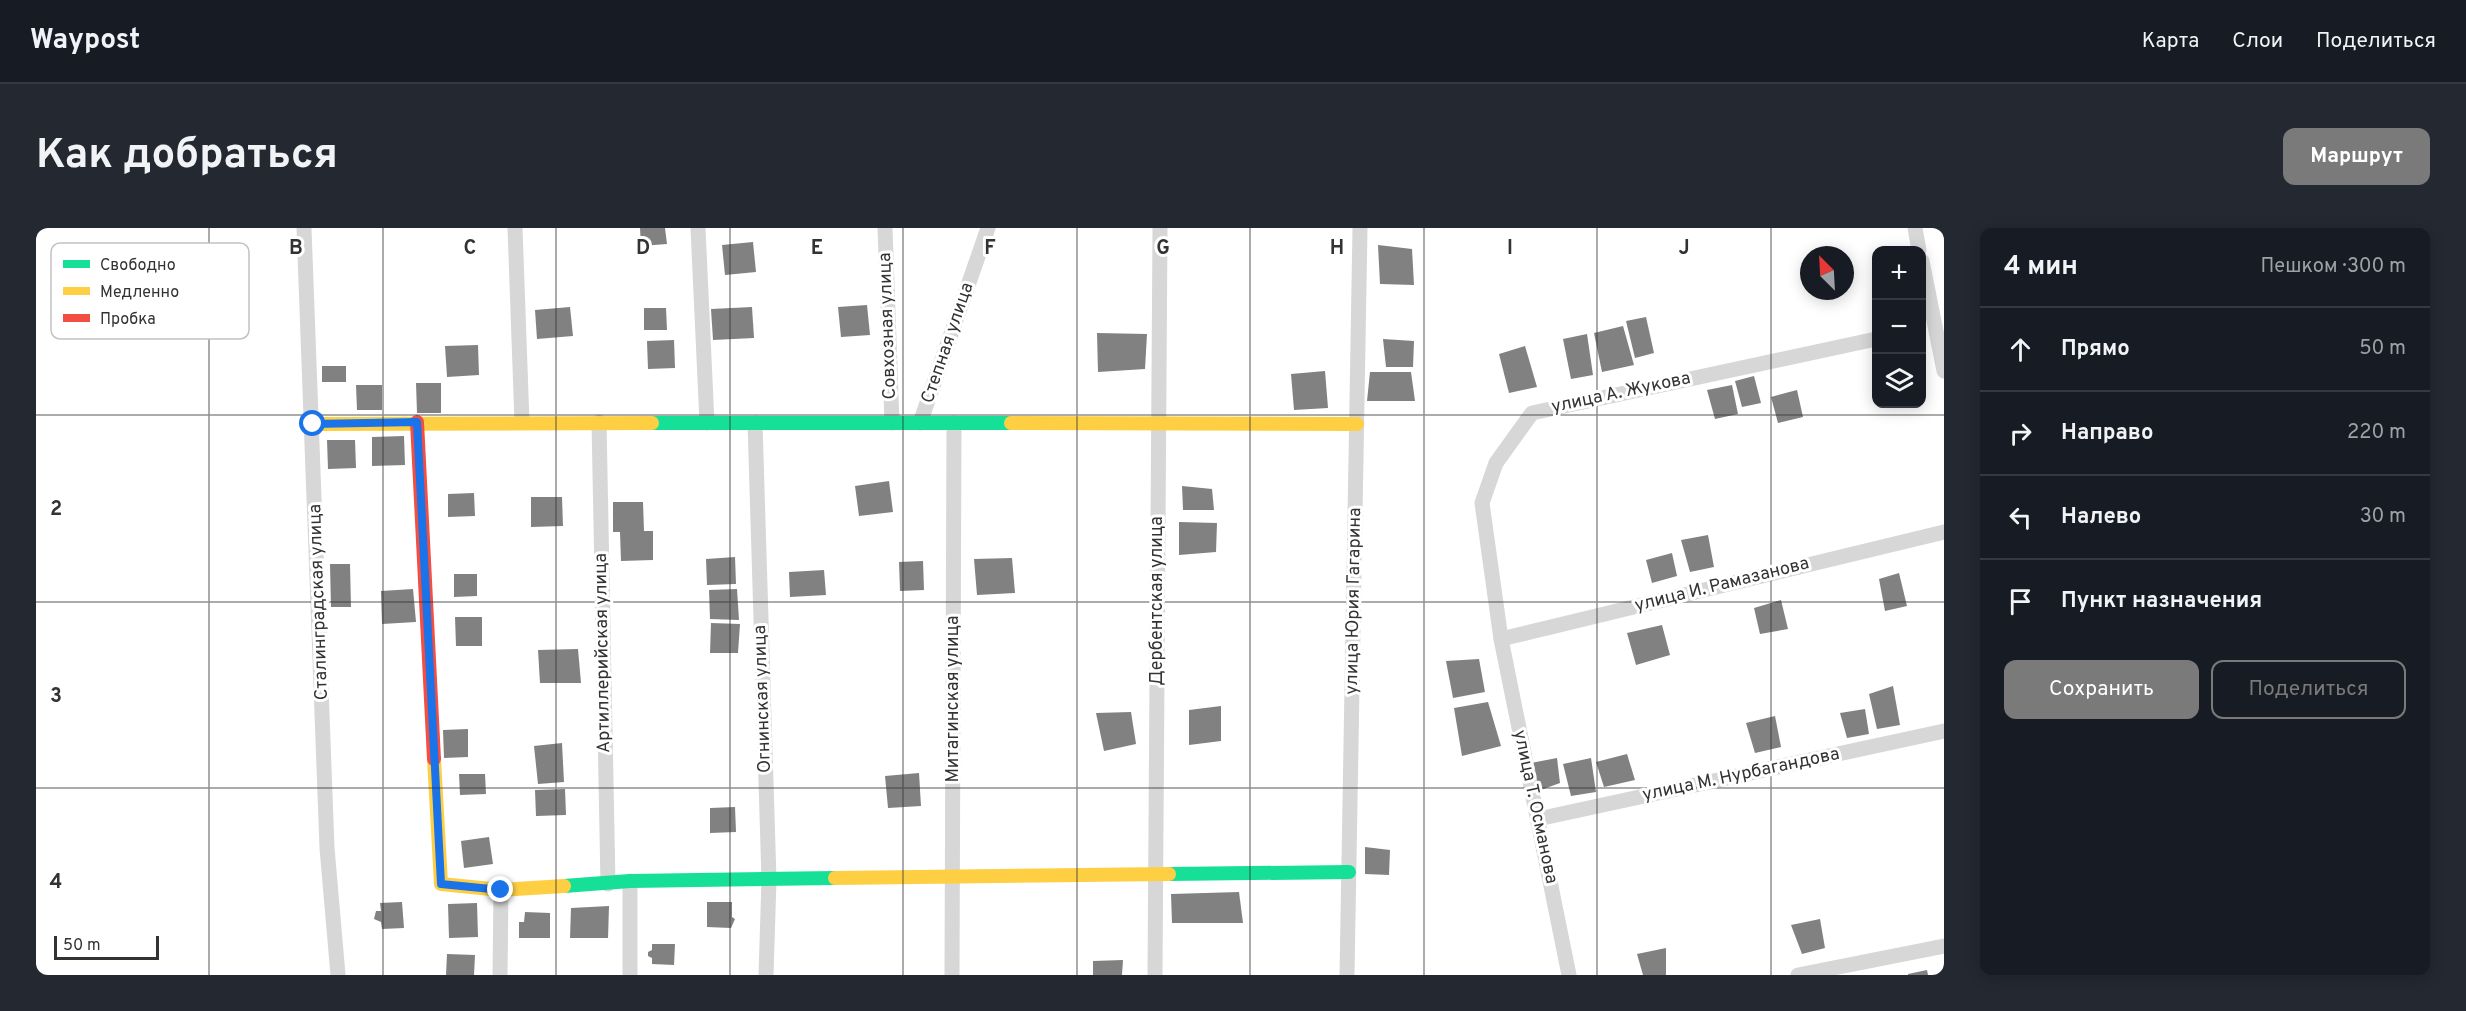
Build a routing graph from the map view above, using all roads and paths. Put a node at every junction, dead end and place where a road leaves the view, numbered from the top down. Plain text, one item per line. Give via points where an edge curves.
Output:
1 (304, 228) edge
2 (515, 228) edge
3 (698, 228) edge
4 (885, 228) edge
5 (988, 228) edge
6 (1160, 228) edge
7 (1360, 228) edge
8 (1915, 228) edge
9 (1918, 246) edge
10 (1925, 300) edge
11 (1928, 328) edge
12 (1872, 340) edge
13 (1944, 370) edge
14 (417, 422) junction
15 (522, 422) junction
16 (599, 422) junction
17 (707, 423) junction
18 (755, 423) junction
19 (892, 423) junction
20 (920, 423) junction
21 (954, 423) junction
22 (313, 424) junction
23 (1158, 424) junction
24 (1357, 424) junction
25 (1944, 532) edge
26 (1501, 639) junction
27 (1944, 731) edge
28 (1538, 819) junction
29 (1349, 872) junction
30 (1156, 875) junction
31 (952, 878) junction
32 (769, 880) junction
33 (630, 881) junction
34 (608, 884) junction
35 (501, 890) junction
36 (1944, 946) edge
37 (338, 975) edge
38 (500, 975) edge
39 (630, 975) edge
40 (766, 975) edge
41 (952, 975) edge
42 (1155, 975) edge
43 (1347, 975) edge
44 (1569, 975) edge
45 (1798, 975) edge

1 - 22 street, Сталинградская улица
2 - 15 street
3 - 17 street
4 - 19 street, Совхозная улица
5 - 20 street, Степная улица
6 - 23 street, Дербентская улица
7 - 24 street, улица Юрия Гагарина
8 - 9 street
10 - 11 street
11 - 13 street
12 - 26 street, улица А. Жукова via 1532,412 1496,463 1482,503
14 - 15 street
14 - 22 street
14 - 35 street via 441,884
15 - 16 street
16 - 17 street
16 - 34 street, Артиллерийская улица
17 - 18 street
18 - 19 street
18 - 32 street, Огнинская улица
19 - 20 street
20 - 21 street
21 - 23 street
21 - 31 street, Митагинская улица
22 - 37 street, Сталинградская улица via 327,848
23 - 24 street
23 - 30 street, Дербентская улица
24 - 29 street, улица Юрия Гагарина
25 - 26 street, улица И. Рамазанова
26 - 28 street, улица Т. Османова
27 - 28 street, улица М. Нурбагандова
28 - 44 street, улица Т. Османова
29 - 30 street
29 - 43 street, улица Юрия Гагарина
30 - 31 street
30 - 42 street, Дербентская улица
31 - 32 street
31 - 41 street, Митагинская улица
32 - 33 street
32 - 40 street, Огнинская улица
33 - 34 street
33 - 39 street
34 - 35 street
35 - 38 street
36 - 45 street

